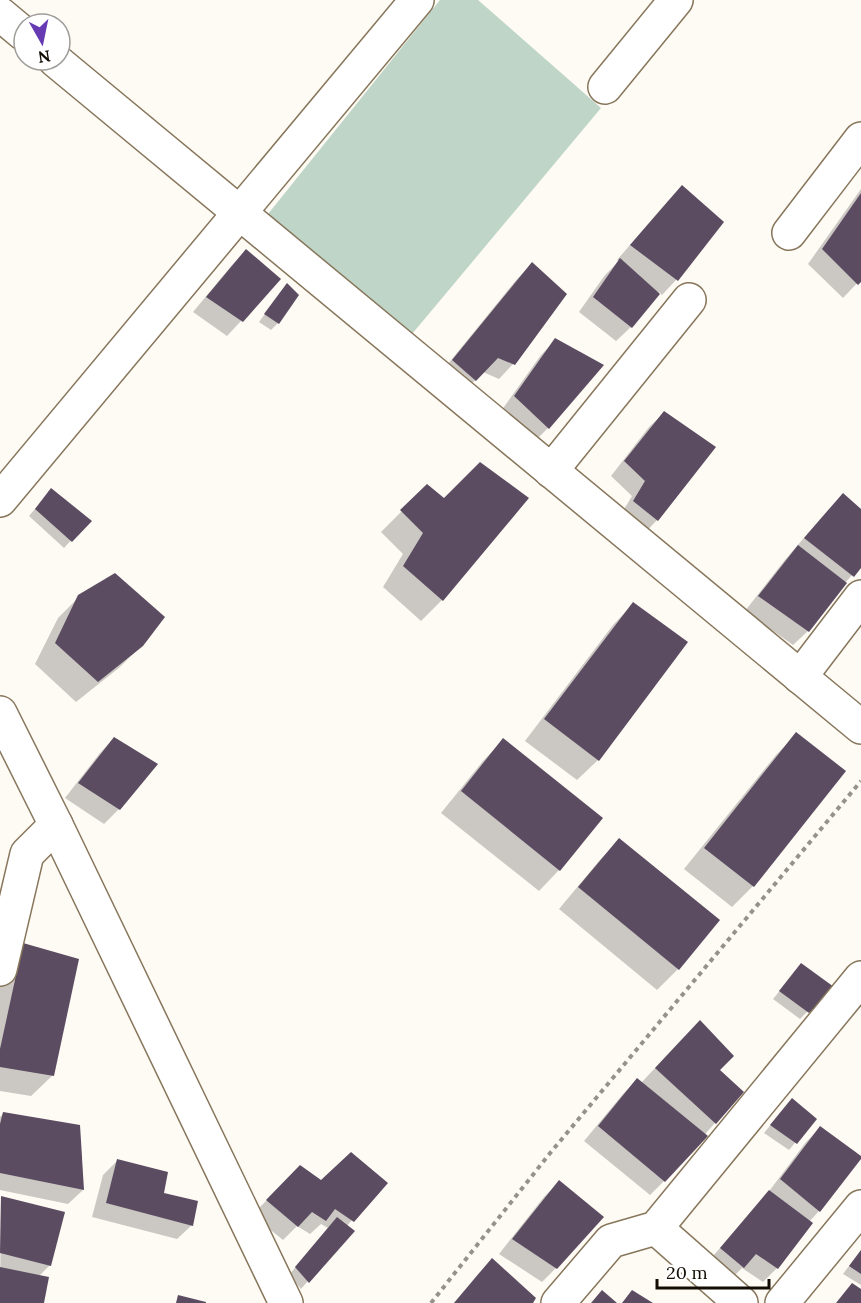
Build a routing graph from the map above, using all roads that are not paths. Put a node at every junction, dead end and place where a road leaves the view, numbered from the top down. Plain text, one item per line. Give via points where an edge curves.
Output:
1 (417, 0) edge
2 (676, 0) edge
3 (0, 14) edge
4 (12, 24) edge
5 (69, 72) edge
6 (605, 87) dead end
7 (861, 139) edge
8 (238, 213) junction
9 (789, 233) dead end
10 (688, 300) dead end
11 (551, 471) junction
12 (0, 500) edge
13 (861, 597) edge
14 (800, 677) junction
15 (0, 713) edge
16 (861, 727) edge
17 (56, 825) junction
18 (0, 969) edge
19 (861, 978) edge
20 (861, 1208) edge
21 (656, 1228) junction
22 (286, 1303) edge
23 (558, 1303) edge
24 (741, 1303) edge
25 (782, 1303) edge

1 - 8 street
2 - 6 street
3 - 4 street
5 - 8 street
7 - 9 street
8 - 11 street
8 - 12 street
10 - 11 street
11 - 14 street
13 - 14 street
14 - 16 street
15 - 17 street
17 - 18 street via 27,854
17 - 22 street
19 - 21 street
20 - 25 street
21 - 23 street via 611,1240
21 - 24 street

